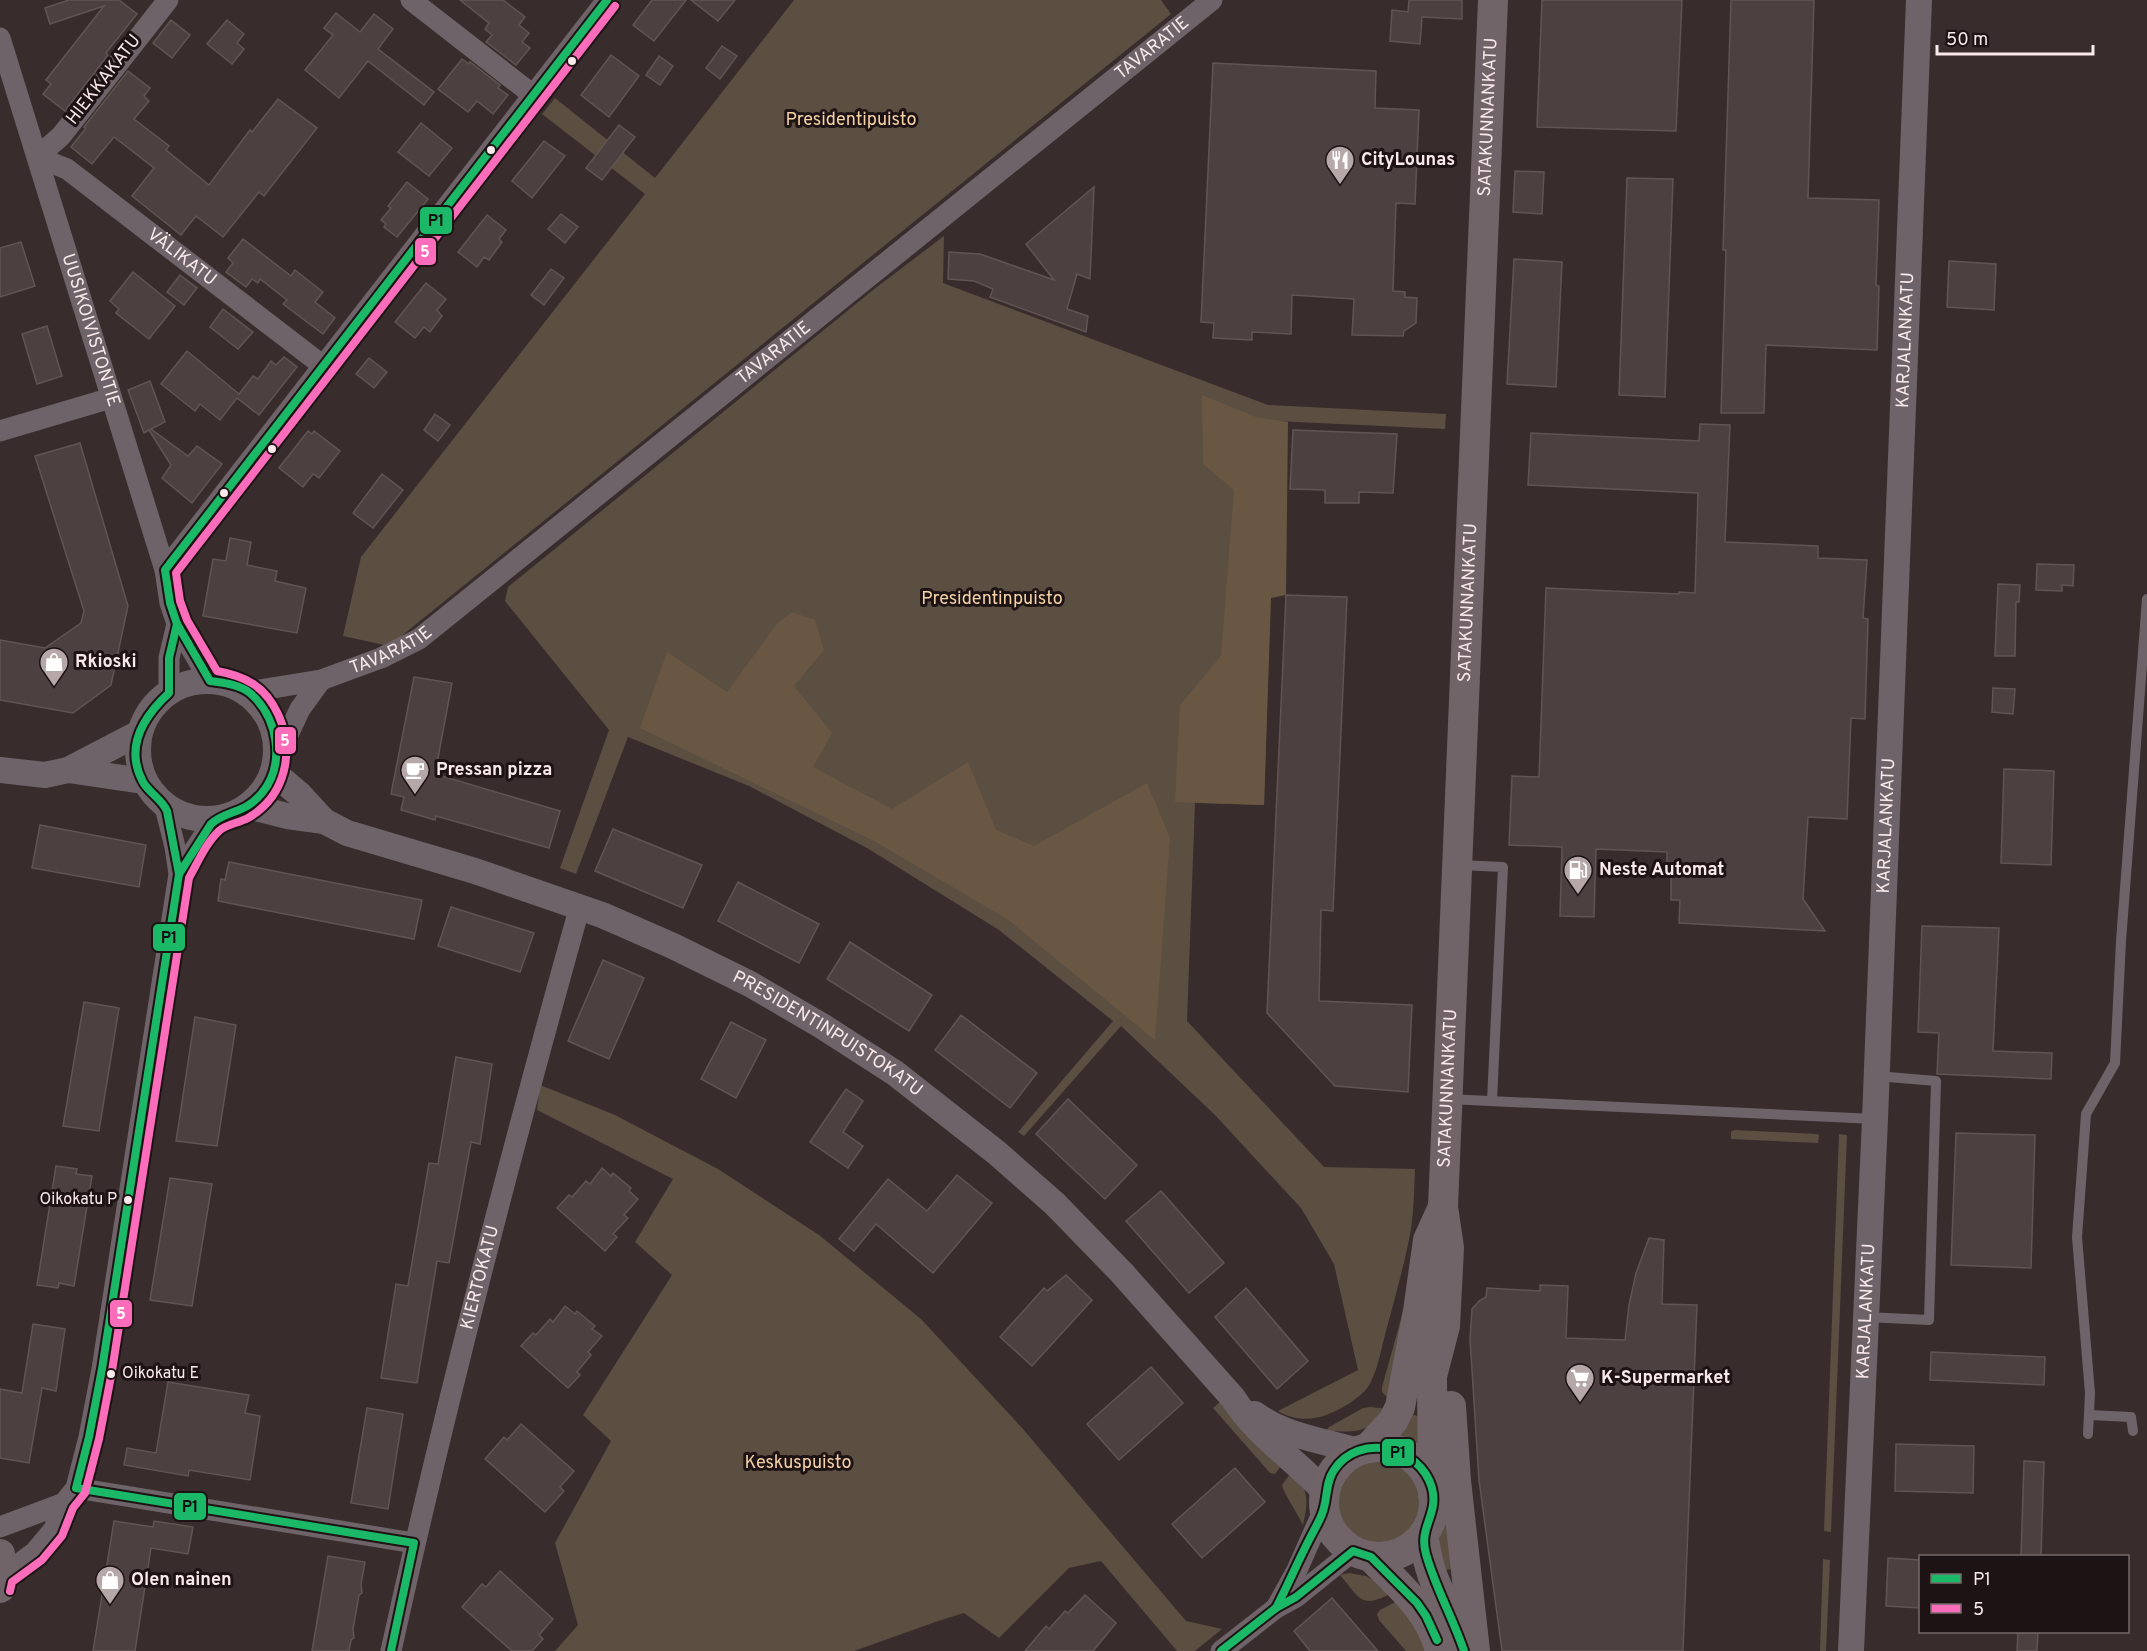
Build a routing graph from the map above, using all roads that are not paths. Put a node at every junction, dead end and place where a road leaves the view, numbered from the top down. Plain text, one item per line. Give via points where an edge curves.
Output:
1 (168, 0) edge
2 (411, 0) edge
3 (607, 0) edge
4 (1212, 0) edge
5 (1493, 0) edge
6 (1918, 0) edge
7 (0, 38) edge
8 (533, 95) junction
9 (37, 157) junction
10 (322, 366) junction
11 (111, 398) junction
12 (0, 431) edge
13 (165, 570) junction
14 (2147, 599) edge
15 (177, 624) junction
16 (321, 680) junction
17 (210, 681) junction
18 (248, 692) junction
19 (170, 693) junction
20 (139, 733) junction
21 (275, 765) junction
22 (0, 770) edge
23 (68, 770) junction
24 (143, 781) junction
25 (248, 806) junction
26 (165, 807) junction
27 (214, 820) junction
28 (324, 821) junction
29 (1456, 865) junction
30 (179, 873) junction
31 (580, 906) junction
32 (1876, 1076) junction
33 (1448, 1099) junction
34 (1492, 1101) junction
35 (1875, 1119) junction
36 (1443, 1207) junction
37 (1865, 1317) junction
38 (1445, 1326) junction
39 (1233, 1398) junction
40 (2089, 1415) junction
41 (2133, 1431) dead end
42 (2088, 1434) dead end
43 (1363, 1450) junction
44 (1433, 1494) junction
45 (70, 1495) junction
46 (1325, 1501) junction
47 (0, 1527) edge
48 (1423, 1535) junction
49 (414, 1543) junction
50 (1362, 1554) junction
51 (1, 1573) edge
52 (1276, 1608) junction
53 (391, 1651) edge
54 (1221, 1651) edge
55 (1440, 1651) edge
56 (1464, 1651) edge
57 (1475, 1651) edge
58 (1851, 1651) edge

1 - 9 street, HIEKKAKATU via 61,136
2 - 8 street
3 - 8 street
4 - 16 street, TAVARATIE via 419,639
5 - 29 main road, SATAKUNNANKATU
6 - 32 street, KARJALANKATU
7 - 9 street, UUSIKOIVISTONTIE
8 - 10 street
9 - 10 street, VÄLIKATU via 67,168
9 - 11 street, UUSIKOIVISTONTIE
10 - 13 street
11 - 12 street
11 - 13 street, UUSIKOIVISTONTIE
13 - 15 street, UUSIKOIVISTONTIE
14 - 40 lane via 2115,1063 2086,1114 2078,1215
15 - 17 street
15 - 19 street via 169,658
16 - 18 street, TAVARATIE
16 - 21 street via 300,709
17 - 18 street
17 - 19 street via 189,684
18 - 21 street via 267,713 276,734
19 - 20 street via 151,710
20 - 23 street
20 - 24 street via 136,755
21 - 25 street via 265,789
21 - 28 street, PRESIDENTINPUISTOKATU
22 - 23 street via 45,775
23 - 24 street
24 - 26 street
25 - 27 street
25 - 28 street, PRESIDENTINPUISTOKATU
26 - 27 street via 186,817
26 - 30 street
27 - 30 street
28 - 31 street, PRESIDENTINPUISTOKATU via 357,836
29 - 33 main road, SATAKUNNANKATU
29 - 34 lane via 1503,867
30 - 45 street via 102,1369 89,1437
31 - 39 street, PRESIDENTINPUISTOKATU via 750,984 903,1079 1055,1203
31 - 49 street, KIERTOKATU
32 - 35 street, KARJALANKATU
32 - 37 lane via 1936,1081 1929,1320
33 - 34 lane
33 - 36 main road, SATAKUNNANKATU
34 - 35 lane
35 - 37 street, KARJALANKATU
36 - 38 main road, SATAKUNNANKATU via 1449,1248
36 - 43 main road, SATAKUNNANKATU via 1428,1240 1400,1407 1393,1421
37 - 58 street, KARJALANKATU
38 - 44 main road, SATAKUNNANKATU via 1432,1376
38 - 57 main road via 1456,1481
39 - 43 street, PRESIDENTINPUISTOKATU via 1283,1430
39 - 46 street, PRESIDENTINPUISTOKATU via 1260,1433 1309,1475
40 - 41 lane via 2131,1417
40 - 42 lane
43 - 44 main road via 1399,1450 1427,1476
43 - 46 main road via 1337,1466 1327,1484
44 - 48 main road via 1433,1510
45 - 47 street
45 - 49 street
45 - 51 street via 54,1529 35,1552
46 - 50 main road via 1330,1528 1341,1542
46 - 52 street via 1297,1570
48 - 50 main road via 1393,1555
48 - 56 main road via 1434,1581 1459,1631
49 - 53 street, KIERTOKATU
50 - 52 street
50 - 55 main road via 1417,1603
52 - 54 street

